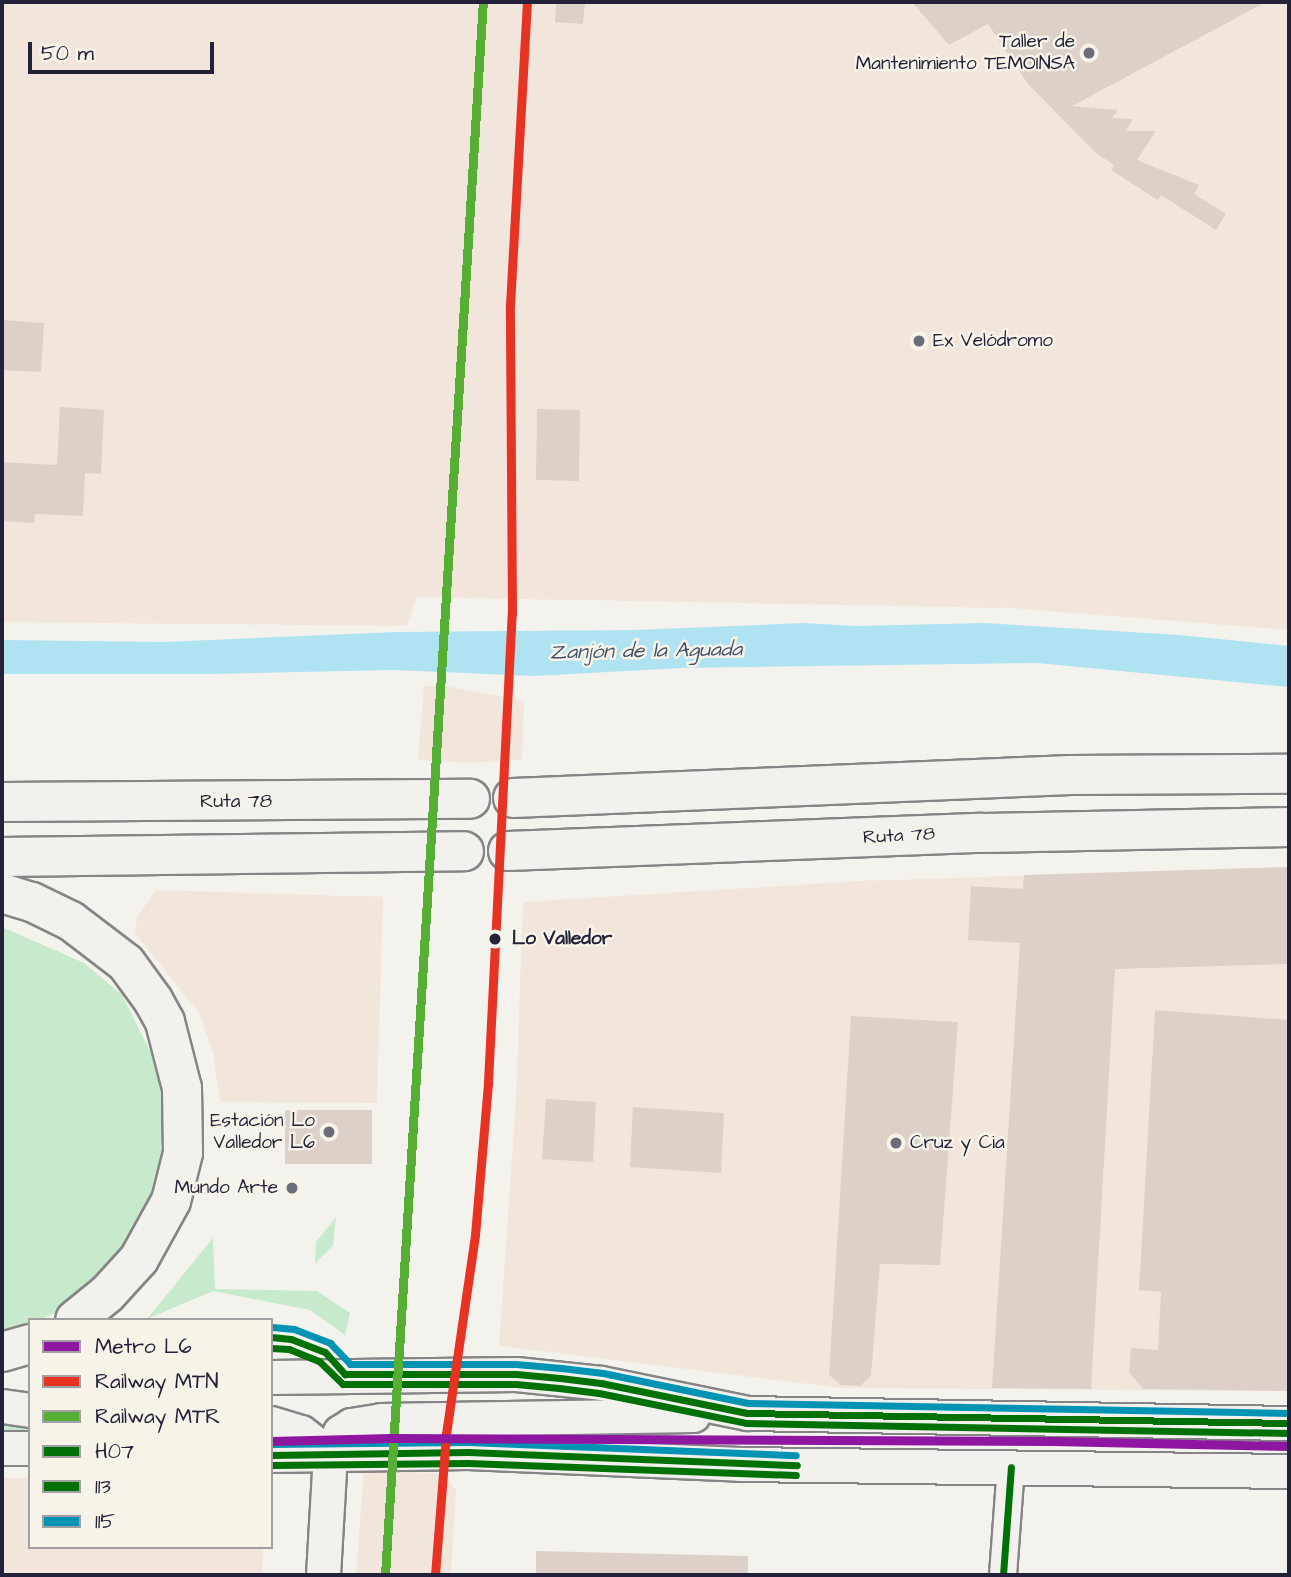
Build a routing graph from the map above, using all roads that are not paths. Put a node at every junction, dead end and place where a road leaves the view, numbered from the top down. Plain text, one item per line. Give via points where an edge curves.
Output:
1 (1289, 774) edge
2 (513, 798) dead end
3 (470, 799) dead end
4 (2, 802) edge
5 (1289, 827) edge
6 (464, 851) dead end
7 (509, 851) dead end
8 (2, 857) edge
9 (2, 893) edge
10 (77, 1318) edge
11 (28, 1345) edge
12 (2, 1352) edge
13 (273, 1377) edge
14 (28, 1392) edge
15 (2, 1394) edge
16 (2, 1406) edge
17 (28, 1410) edge
18 (747, 1413) junction
19 (1083, 1419) junction
20 (1289, 1423) edge
21 (273, 1424) edge
22 (2, 1448) edge
23 (28, 1448) edge
24 (273, 1455) edge
25 (330, 1455) junction
26 (1011, 1466) junction
27 (1289, 1471) edge
28 (323, 1575) edge
29 (1003, 1575) edge

1 - 2 highway via 1071,775
3 - 4 highway, Ruta 78
5 - 7 highway, Ruta 78
6 - 8 highway
9 - 10 highway via 71,921 125,963 164,1021 183,1088 183,1153 171,1201 139,1259
11 - 12 highway
13 - 18 main road via 516,1374 601,1383
14 - 15 main road
16 - 17 main road
18 - 19 main road
18 - 25 main road via 370,1420 340,1432
19 - 20 main road
19 - 26 main road via 1035,1442
21 - 25 main road via 301,1432
22 - 23 main road
24 - 25 main road
25 - 26 main road via 468,1452 740,1464
25 - 28 main road
26 - 27 main road
26 - 29 street

